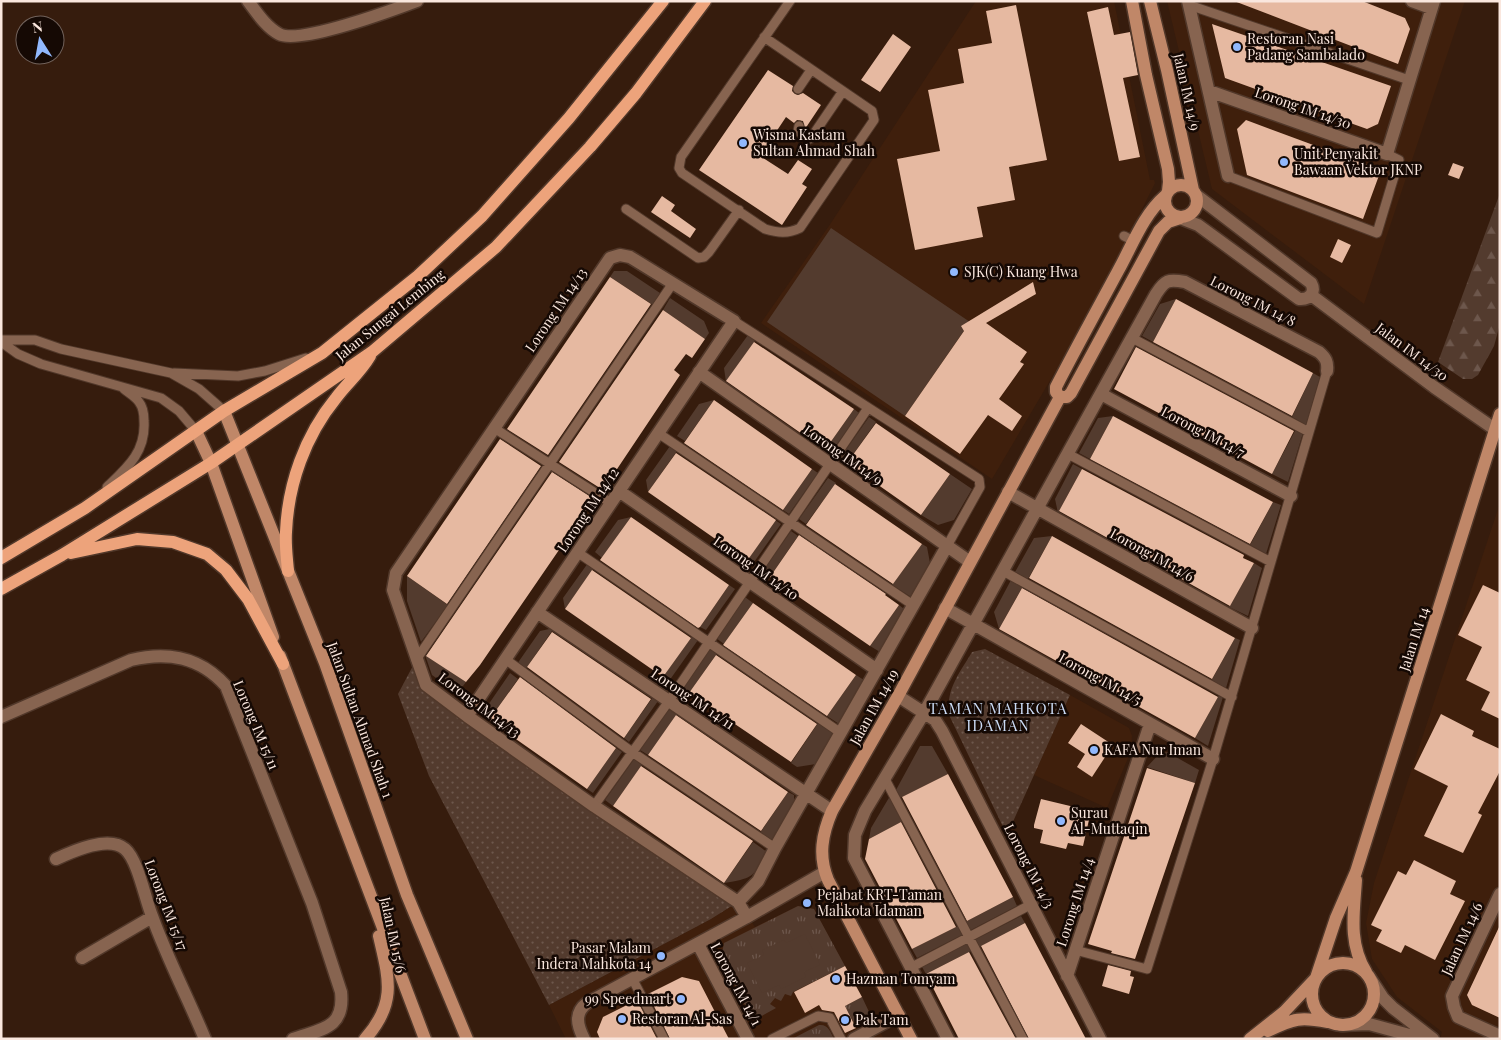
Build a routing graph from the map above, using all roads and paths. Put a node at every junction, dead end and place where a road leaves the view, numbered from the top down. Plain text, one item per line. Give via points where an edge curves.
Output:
1 (248, 1) edge
2 (417, 1) edge
3 (663, 1) edge
4 (705, 1) edge
5 (790, 1) edge
6 (1132, 1) edge
7 (1150, 1) edge
8 (1412, 1) edge
9 (1188, 3) edge
10 (1432, 5) edge
11 (764, 37) junction
12 (811, 70) junction
13 (1409, 80) junction
14 (798, 90) dead end
15 (843, 91) junction
16 (1208, 91) junction
17 (799, 126) dead end
18 (1387, 154) junction
19 (1228, 176) joint
20 (1166, 193) junction
21 (1195, 193) junction
22 (626, 209) dead end
23 (739, 210) junction
24 (1180, 218) junction
25 (673, 284) junction
26 (1311, 295) junction
27 (734, 321) junction
28 (1132, 338) junction
29 (1, 341) edge
30 (372, 352) junction
31 (322, 353) junction
32 (1327, 371) joint
33 (699, 372) junction
34 (171, 373) junction
35 (124, 389) junction
36 (1102, 394) junction
37 (1060, 397) junction
38 (868, 408) junction
39 (224, 411) junction
40 (1500, 414) edge
41 (494, 428) junction
42 (1496, 430) junction
43 (196, 431) junction
44 (1309, 432) junction
45 (658, 433) junction
46 (237, 446) junction
47 (1068, 454) junction
48 (211, 463) junction
49 (551, 464) junction
50 (830, 464) junction
51 (619, 491) junction
52 (1008, 492) junction
53 (1290, 496) junction
54 (610, 503) junction
55 (85, 508) junction
56 (1037, 509) junction
57 (790, 522) junction
58 (947, 546) junction
59 (577, 552) junction
60 (62, 555) junction
61 (1, 558) edge
62 (970, 562) junction
63 (1271, 562) junction
64 (288, 571) junction
65 (1003, 571) junction
66 (750, 582) junction
67 (1, 589) edge
68 (913, 605) junction
69 (945, 608) junction
70 (537, 612) junction
71 (973, 625) junction
72 (1252, 628) junction
73 (708, 642) junction
74 (505, 659) junction
75 (416, 660) junction
76 (283, 664) junction
77 (876, 670) junction
78 (898, 696) junction
79 (1232, 697) junction
80 (669, 701) junction
81 (924, 712) junction
82 (467, 716) junction
83 (1, 717) edge
84 (1150, 724) junction
85 (841, 733) junction
86 (632, 752) junction
87 (1213, 760) junction
88 (884, 779) junction
89 (806, 793) junction
90 (594, 806) junction
91 (832, 810) junction
92 (775, 848) junction
93 (56, 859) dead end
94 (825, 872) junction
95 (1356, 872) junction
96 (368, 891) junction
97 (1500, 894) edge
98 (738, 902) junction
99 (1032, 904) junction
100 (152, 917) junction
101 (747, 917) junction
102 (968, 938) junction
103 (698, 944) junction
104 (1075, 950) junction
105 (82, 958) dead end
106 (910, 968) junction
107 (1368, 975) junction
108 (1067, 976) junction
109 (632, 978) junction
110 (1316, 978) junction
111 (899, 1016) junction
112 (1341, 1025) junction
113 (1500, 1036) edge
114 (206, 1039) edge
115 (293, 1039) edge
116 (365, 1039) edge
117 (426, 1039) edge
118 (468, 1039) edge
119 (584, 1039) edge
120 (664, 1039) edge
121 (748, 1039) edge
122 (772, 1039) edge
123 (841, 1039) edge
124 (854, 1039) edge
125 (911, 1039) edge
126 (948, 1039) edge
127 (1023, 1039) edge
128 (1100, 1039) edge
129 (1251, 1039) edge
130 (1424, 1039) edge
131 (1433, 1039) edge

1 - 2 street via 272,29 290,37 322,31
3 - 31 main road, Jalan Sungai Lembing via 569,118 482,216 418,276
4 - 30 main road, Jalan Sungai Lembing via 636,94 496,247
5 - 11 lane
6 - 20 street via 1168,168
7 - 21 street, Jalan IM 14/9
8 - 10 street
9 - 13 lane
9 - 16 street
10 - 13 street
11 - 12 lane
11 - 23 lane via 679,162 682,173
12 - 14 lane
12 - 15 lane
13 - 18 street
15 - 17 lane via 811,138 798,131
15 - 23 lane via 872,111 874,120 800,228 777,233
16 - 18 street, Lorong IM 14/30
16 - 19 street
18 - 19 lane via 1400,160 1377,233
20 - 21 street via 1178,185
20 - 24 street via 1164,202 1169,213
20 - 37 street via 1129,239 1056,387
21 - 24 street via 1194,210
21 - 26 street, Jalan IM 14/30 via 1310,283
22 - 23 lane via 698,258 709,252
24 - 26 street, Jalan IM 14/30 via 1198,225 1299,299
24 - 37 street via 1168,222 1159,231 1072,393 1068,397
25 - 27 street
25 - 41 street, Lorong IM 14/13 via 630,257 610,258
25 - 49 lane
26 - 42 street, Jalan IM 14/30
27 - 33 street, Lorong IM 14/12
27 - 38 lane
28 - 32 street, Lorong IM 14/8 via 1163,284 1168,281 1185,282 1319,352 1328,363
28 - 36 street
28 - 44 lane
29 - 34 lane via 35,340 61,349
29 - 35 lane via 18,354 42,364
30 - 46 main road, Jalan Sungai Lembing
30 - 64 main road via 361,371 315,428 299,462 288,506
31 - 34 lane via 238,376
31 - 39 main road, Jalan Sungai Lembing
32 - 44 lane
33 - 45 street, Lorong IM 14/12
33 - 50 street, Lorong IM 14/9
34 - 39 lane via 198,389
35 - 43 lane via 161,398 179,411
35 - 55 lane via 139,402 144,415 145,433 141,448 131,464
36 - 47 street
36 - 53 street, Lorong IM 14/7
37 - 52 street, Jalan IM 14/19
38 - 50 lane
38 - 58 lane via 979,480 980,487
39 - 43 main road, Jalan Sungai Lembing
39 - 46 street, Jalan Sultan Ahmad Shah 1
40 - 42 street, Jalan IM 14
41 - 49 lane
41 - 75 street, Lorong IM 14/13 via 396,573 393,590
42 - 95 street, Jalan IM 14
43 - 48 street
43 - 55 main road, Jalan Sungai Lembing
44 - 53 lane
45 - 51 street, Lorong IM 14/12
45 - 57 lane
46 - 48 main road, Jalan Sungai Lembing
46 - 64 street, Jalan Sultan Ahmad Shah 1
47 - 56 street
47 - 63 lane
48 - 60 main road, Jalan Sungai Lembing
48 - 76 street
49 - 54 lane
49 - 75 lane
50 - 57 lane
50 - 58 street, Lorong IM 14/9
51 - 54 street, Lorong IM 14/12
51 - 66 street, Lorong IM 14/10
52 - 56 street, Lorong IM 14/6
52 - 62 street, Jalan IM 14/19
53 - 63 lane
54 - 59 street, Lorong IM 14/12
55 - 61 main road, Jalan Sungai Lembing
56 - 65 street
56 - 72 street, Lorong IM 14/6
57 - 66 lane
57 - 68 lane
58 - 62 street, Lorong IM 14/9
58 - 68 street
59 - 70 street, Lorong IM 14/12
59 - 73 lane
60 - 67 main road, Jalan Sungai Lembing
60 - 76 main road via 137,539 173,542 207,554 226,570 248,598
62 - 69 street, Jalan IM 14/19
63 - 72 lane
64 - 118 street, Jalan Sultan Ahmad Shah 1 via 325,663 407,895
65 - 71 street
65 - 79 lane
66 - 73 lane
66 - 77 street, Lorong IM 14/10
68 - 77 street
69 - 71 street, Lorong IM 14/5
69 - 78 street, Jalan IM 14/19
70 - 74 street, Lorong IM 14/12
70 - 80 street, Lorong IM 14/11
71 - 81 street
71 - 84 street, Lorong IM 14/5
72 - 79 lane
73 - 80 lane
73 - 85 lane
74 - 82 street, Lorong IM 14/12
74 - 86 lane
75 - 82 street, Lorong IM 14/13 via 426,685
76 - 96 street
77 - 85 street
78 - 81 street, Lorong IM 14/3
78 - 91 street, Jalan IM 14/19
79 - 87 lane
80 - 86 lane
80 - 89 street, Lorong IM 14/11
81 - 88 street
81 - 99 street, Lorong IM 14/3 via 942,731
82 - 90 street, Lorong IM 14/13
83 - 115 street, Lorong IM 15/11 via 131,660 149,656 169,655 202,666 226,686 312,903 341,992 343,1006 338,1019 329,1026
84 - 87 street, Lorong IM 14/5
84 - 104 street, Lorong IM 14/4
85 - 89 street
86 - 90 lane
86 - 92 lane
87 - 104 lane via 1147,968
88 - 102 lane
88 - 106 street via 855,835 854,858
89 - 91 street, Lorong IM 14/11
89 - 92 street
90 - 98 street, Lorong IM 14/13
91 - 94 street, Jalan IM 14/19 via 822,850
92 - 98 street via 758,881
93 - 100 street, Lorong IM 15/17 via 78,849 99,845 125,848 133,860
94 - 101 street
94 - 111 street, Jalan IM 14/19
95 - 107 street via 1353,934 1360,962
95 - 110 street
96 - 116 street, Jalan IM 15/6 via 389,977 382,1014
96 - 117 street
97 - 113 street, Jalan IM 14/6 via 1452,996 1458,1017
98 - 101 street, Lorong IM 14/13
99 - 102 lane
99 - 108 street, Lorong IM 14/3
100 - 105 street
100 - 114 street, Lorong IM 15/17
101 - 103 street
102 - 106 lane
102 - 127 lane
103 - 109 street
103 - 121 street, Lorong IM 14/1
104 - 108 street, Lorong IM 14/4
106 - 126 street
107 - 110 street via 1351,964 1341,963 1323,970
107 - 112 street via 1374,994 1370,1008 1361,1019
107 - 131 street via 1393,1008
108 - 128 street, Lorong IM 14/3
109 - 119 street via 581,1007 577,1021
109 - 120 lane
110 - 112 street via 1312,987 1315,1008 1330,1022
110 - 129 street via 1284,1012
111 - 124 street
111 - 125 street, Jalan IM 14/19
112 - 129 street via 1300,1019
112 - 130 street via 1376,1025
122 - 123 lane via 818,1016 830,1018

